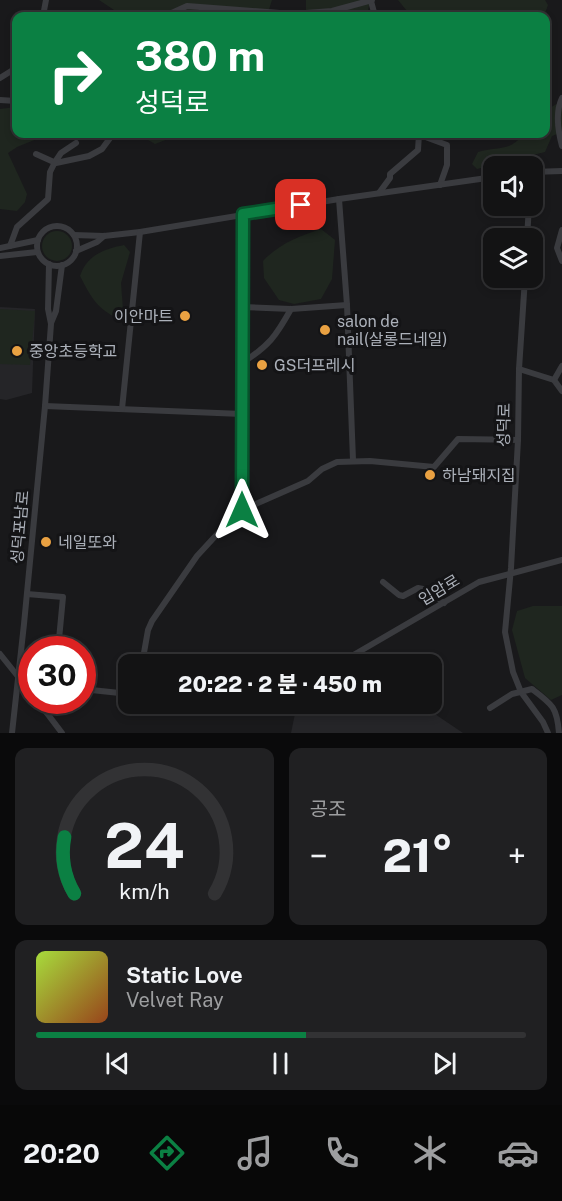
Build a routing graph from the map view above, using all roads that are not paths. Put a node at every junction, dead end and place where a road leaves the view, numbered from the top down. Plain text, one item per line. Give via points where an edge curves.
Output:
1 (371, 0) edge
2 (174, 12) edge
3 (266, 12) edge
4 (319, 12) edge
5 (562, 98) edge
6 (111, 138) edge
7 (420, 138) edge
8 (430, 138) edge
9 (76, 143) dead end
10 (562, 146) edge
11 (36, 154) dead end
12 (54, 162) junction
13 (562, 171) edge
14 (543, 172) edge
15 (483, 179) edge
16 (440, 185) junction
17 (379, 193) junction
18 (339, 199) junction
19 (243, 214) junction
20 (562, 230) edge
21 (140, 232) junction
22 (74, 235) junction
23 (104, 236) junction
24 (38, 240) junction
25 (10, 246) junction
26 (0, 248) edge
27 (76, 251) junction
28 (38, 252) junction
29 (0, 256) edge
30 (562, 261) edge
31 (49, 264) junction
32 (62, 265) junction
33 (524, 288) edge
34 (347, 305) junction
35 (242, 307) junction
36 (291, 309) junction
37 (51, 324) junction
38 (242, 363) junction
39 (562, 366) edge
40 (519, 369) junction
41 (554, 380) junction
42 (562, 391) edge
43 (45, 406) junction
44 (122, 409) junction
45 (242, 414) junction
46 (518, 440) junction
47 (353, 460) junction
48 (242, 510) junction
49 (562, 560) edge
50 (511, 572) junction
51 (382, 582) dead end
52 (27, 594) junction
53 (444, 603) junction
54 (22, 636) edge
55 (59, 636) edge
56 (0, 654) edge
57 (144, 654) edge
58 (355, 654) edge
59 (18, 677) joint
60 (96, 690) edge
61 (521, 692) junction
62 (118, 693) edge
63 (490, 708) dead end
64 (48, 714) edge
65 (12, 733) edge
66 (62, 733) edge
67 (548, 733) edge
68 (559, 733) edge

1 - 4 street
2 - 3 street via 187,6
5 - 10 street via 558,121
6 - 12 street via 98,152
7 - 17 street via 418,150 390,174
8 - 16 street via 447,145 447,165
9 - 12 street
11 - 12 street
12 - 25 street via 48,199 17,227
13 - 14 street
15 - 16 street
16 - 17 street
17 - 18 street
18 - 19 street
18 - 34 street
19 - 21 street
19 - 35 street
20 - 30 street via 557,248
21 - 23 street
21 - 44 street
22 - 23 street
22 - 24 street via 62,226 54,226 47,228
22 - 27 street
23 - 27 street
24 - 25 street
24 - 28 street
25 - 26 street
27 - 32 street
28 - 29 street
28 - 31 street
31 - 32 street
31 - 37 street
32 - 37 street
33 - 40 street, 성덕로
34 - 36 street
34 - 47 street
35 - 36 street
35 - 38 street
36 - 38 street via 263,349
37 - 43 street, 성덕포남로
38 - 45 street
39 - 41 street
40 - 41 street
40 - 46 street, 성덕로
41 - 42 street
43 - 44 street
43 - 52 street, 성덕포남로
44 - 45 street
45 - 48 street
46 - 47 street via 458,439 434,467
46 - 50 street, 성덕로
47 - 48 street via 337,462 308,481
48 - 57 street via 197,556 152,621
49 - 50 street, 입암로
50 - 53 street, 입암로 via 479,582
50 - 61 street, 성덕로 via 505,632
51 - 53 street via 402,596 418,588 428,590
52 - 54 street, 성덕포남로
52 - 55 street via 63,597
53 - 58 street, 입암로
56 - 59 street
59 - 65 street, 성덕포남로
60 - 62 street
61 - 63 street
61 - 67 street, 성덕로
61 - 68 street via 532,689 552,704
64 - 66 street

